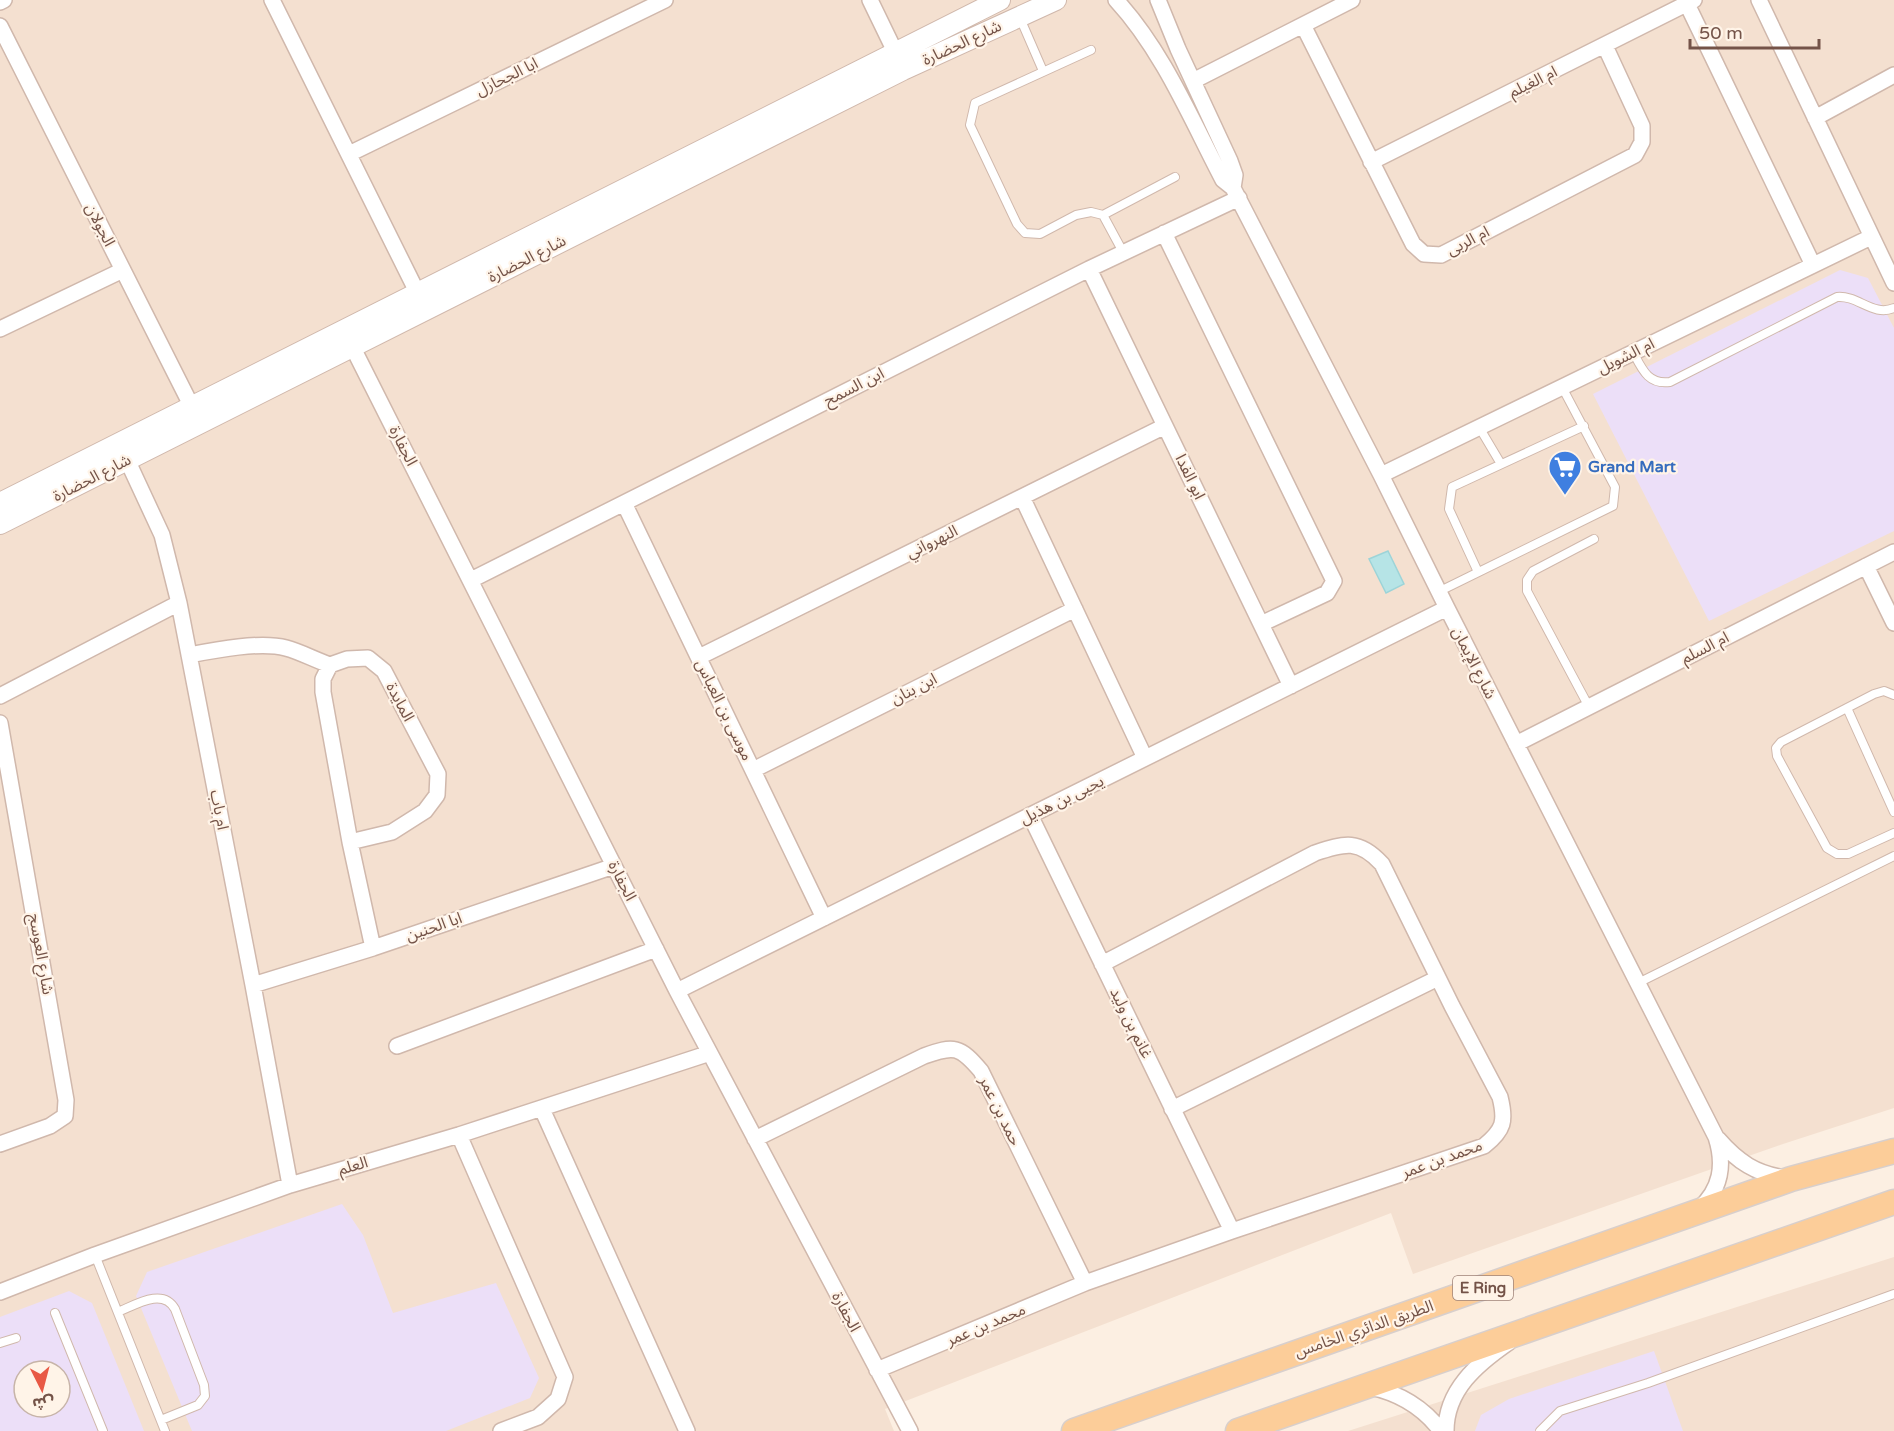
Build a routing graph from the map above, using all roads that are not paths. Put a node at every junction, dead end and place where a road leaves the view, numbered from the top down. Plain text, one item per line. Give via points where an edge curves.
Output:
1 (272, 0) edge
2 (664, 0) edge
3 (870, 0) edge
4 (1000, 0) edge
5 (1056, 0) edge
6 (1116, 0) edge
7 (1158, 0) edge
8 (1352, 0) edge
9 (1759, 0) edge
10 (1691, 2) edge
11 (1019, 16) junction
12 (1304, 25) junction
13 (0, 26) edge
14 (1605, 46) junction
15 (1091, 50) dead end
16 (899, 62) junction
17 (1043, 71) junction
18 (1894, 75) edge
19 (1193, 81) junction
20 (1815, 118) junction
21 (349, 154) junction
22 (1371, 162) junction
23 (1175, 177) dead end
24 (1236, 193) junction
25 (1103, 215) junction
26 (1164, 233) junction
27 (1871, 237) junction
28 (1123, 252) junction
29 (1813, 265) junction
30 (1089, 269) junction
31 (123, 270) junction
32 (1894, 283) edge
33 (422, 302) junction
34 (1894, 308) edge
35 (0, 329) edge
36 (348, 338) junction
37 (1633, 352) junction
38 (1562, 387) junction
39 (196, 415) junction
40 (1165, 426) junction
41 (1584, 426) junction
42 (1479, 427) junction
43 (123, 452) junction
44 (1501, 464) junction
45 (1381, 475) junction
46 (1022, 497) junction
47 (0, 503) edge
48 (624, 503) junction
49 (0, 524) edge
50 (1593, 538) dead end
51 (1894, 552) edge
52 (1866, 566) junction
53 (1478, 572) junction
54 (471, 580) junction
55 (1438, 592) junction
56 (178, 603) junction
57 (1447, 608) junction
58 (1075, 609) junction
59 (1894, 622) edge
60 (1261, 624) junction
61 (189, 655) junction
62 (699, 657) junction
63 (330, 665) junction
64 (1291, 686) junction
65 (1894, 694) edge
66 (0, 696) edge
67 (1589, 707) junction
68 (1847, 708) junction
69 (0, 723) edge
70 (1516, 744) junction
71 (1145, 758) junction
72 (753, 770) junction
73 (1894, 812) edge
74 (1030, 815) junction
75 (1894, 833) edge
76 (350, 843) junction
77 (1894, 856) edge
78 (614, 866) junction
79 (824, 918) junction
80 (374, 948) junction
81 (656, 949) junction
82 (1102, 964) junction
83 (1438, 978) junction
84 (1638, 983) junction
85 (253, 985) junction
86 (677, 991) junction
87 (397, 1046) dead end
88 (710, 1053) junction
89 (542, 1108) junction
90 (1172, 1108) junction
91 (459, 1135) junction
92 (1716, 1137) junction
93 (755, 1139) junction
94 (0, 1144) edge
95 (1894, 1151) edge
96 (1791, 1179) junction
97 (290, 1185) junction
98 (1894, 1202) edge
99 (1689, 1216) junction
100 (1232, 1231) junction
101 (95, 1255) junction
102 (1085, 1283) junction
103 (0, 1292) edge
104 (1894, 1294) edge
105 (118, 1312) junction
106 (55, 1313) dead end
107 (1529, 1328) junction
108 (16, 1338) dead end
109 (0, 1343) edge
110 (877, 1370) junction
111 (1365, 1386) junction
112 (160, 1420) junction
113 (908, 1430) edge
114 (102, 1431) edge
115 (165, 1431) edge
116 (501, 1431) edge
117 (687, 1431) edge
118 (1074, 1431) edge
119 (1238, 1431) edge
120 (1442, 1431) edge
121 (1446, 1431) edge
122 (1540, 1431) edge

1 - 21 street
2 - 21 street, ابا الجحازل
3 - 16 street
4 - 16 street, شارع الحضارة
5 - 11 street, شارع الحضارة
6 - 24 street, شارع الإيمان via 1153,48 1223,180
7 - 19 street, شارع الإيمان
8 - 12 street
9 - 20 street
10 - 14 street, ام الغيلم
10 - 29 street
11 - 16 street, شارع الحضارة
11 - 17 lane
12 - 19 street
12 - 22 street, ام الربى
13 - 31 street, الجولان
14 - 22 street, ام الغيلم
14 - 22 street, ام الربى via 1642,126 1642,142 1635,155 1441,255 1424,254 1413,244
15 - 17 lane
16 - 33 street, شارع الحضارة
17 - 25 lane via 975,103 970,125 1017,224 1025,233 1040,234 1083,213
18 - 20 street
19 - 24 street, شارع الإيمان via 1235,175
20 - 27 street
21 - 33 street
23 - 25 lane
24 - 26 street, ابن السمح
24 - 45 street, شارع الإيمان
25 - 28 lane
26 - 28 street, ابن السمح
26 - 60 street via 1334,581 1326,593
27 - 29 street, ام الشويل
27 - 32 street
28 - 30 street, ابن السمح
29 - 37 street, ام الشويل
30 - 40 street, ابو الفدا
30 - 48 street, ابن السمح
31 - 35 street
31 - 39 street, الجولان
33 - 36 street, شارع الحضارة
34 - 37 lane via 1881,311 1849,297 1838,297 1670,382 1658,382 1646,375
36 - 39 street, شارع الحضارة
36 - 54 street, الجفارة
37 - 38 street, ام الشويل
38 - 41 lane
38 - 42 street, ام الشويل
39 - 43 street, شارع الحضارة
40 - 46 street, النهرواني
40 - 60 street, ابو الفدا
41 - 44 lane
41 - 53 lane via 1615,487 1613,506
42 - 44 lane
42 - 45 street, ام الشويل
43 - 47 street, شارع الحضارة
43 - 49 street, شارع الحضارة
43 - 56 street, ام باب via 162,535
44 - 53 lane via 1452,487 1449,509
45 - 55 street, شارع الإيمان
46 - 58 street
46 - 62 street, النهرواني
48 - 54 street, ابن السمح
48 - 62 street, موسى بن العباس
50 - 67 lane via 1533,571 1527,580 1527,591
51 - 52 street, ام السلم
52 - 59 street
52 - 67 street, ام السلم
53 - 55 lane
54 - 78 street, الجفارة
55 - 57 street, شارع الإيمان
56 - 61 street, ام باب
56 - 66 street
57 - 64 street, يحيى بن هذيل
57 - 70 street, شارع الإيمان
58 - 71 street
58 - 72 street, ابن بنان
60 - 64 street, ابو الفدا
61 - 63 street via 258,646 284,648
61 - 85 street, ام باب
62 - 72 street, موسى بن العباس
63 - 76 street via 323,679 323,692
63 - 76 street, المايدة via 368,658 384,671 438,774 437,795 425,811 392,832
64 - 71 street, يحيى بن هذيل
65 - 68 lane via 1884,691
67 - 70 street, ام السلم
68 - 73 lane
68 - 75 lane via 1781,742 1776,748 1777,756 1827,848 1837,854 1848,854
69 - 94 street, شارع العوسج via 66,1100 65,1116 50,1126
70 - 84 street, شارع الإيمان
71 - 74 street, يحيى بن هذيل
72 - 79 street, موسى بن العباس
74 - 79 street, يحيى بن هذيل
74 - 82 street, غانم بن وليد
76 - 80 street
77 - 84 lane
78 - 80 street, ابا الحنين
78 - 81 street, الجفارة
79 - 86 street, يحيى بن هذيل
80 - 85 street, ابا الحنين
81 - 86 street, الجفارة
81 - 87 street
82 - 83 street, محمد بن عمر via 1315,853 1338,845 1354,845 1370,851 1382,864
82 - 90 street, غانم بن وليد
83 - 90 street
83 - 100 street, محمد بن عمر via 1500,1097 1504,1113 1496,1136 1484,1146
84 - 92 street, شارع الإيمان
85 - 97 street, ام باب
86 - 88 street, الجفارة
88 - 89 street, العلم
88 - 93 street, الجفارة
89 - 91 street, العلم
89 - 117 street
90 - 100 street, غانم بن وليد
91 - 97 street, العلم
91 - 116 street via 565,1377 558,1399 538,1418
92 - 96 street, شارع الإيمان via 1744,1164 1759,1172
92 - 99 street, شارع الإيمان via 1722,1162 1716,1188
93 - 102 street, حمد بن عمر via 924,1056 957,1049 981,1071
93 - 110 street, الجفارة
95 - 96 main road, الطريق الدائري الخامس / E Ring
96 - 99 main road, الطريق الدائري الخامس / E Ring
97 - 101 street, العلم
98 - 107 main road
99 - 118 main road, الطريق الدائري الخامس / E Ring
100 - 102 street, محمد بن عمر
101 - 103 street, العلم
101 - 105 lane
102 - 110 street, محمد بن عمر
104 - 122 lane via 1560,1411
105 - 112 lane
105 - 112 lane via 157,1297 168,1300 175,1309 205,1396 198,1405
106 - 114 lane
107 - 111 main road
107 - 121 street via 1467,1376 1450,1403
108 - 109 lane
110 - 113 street, الجفارة
111 - 119 main road
111 - 120 street via 1403,1398
112 - 115 lane

